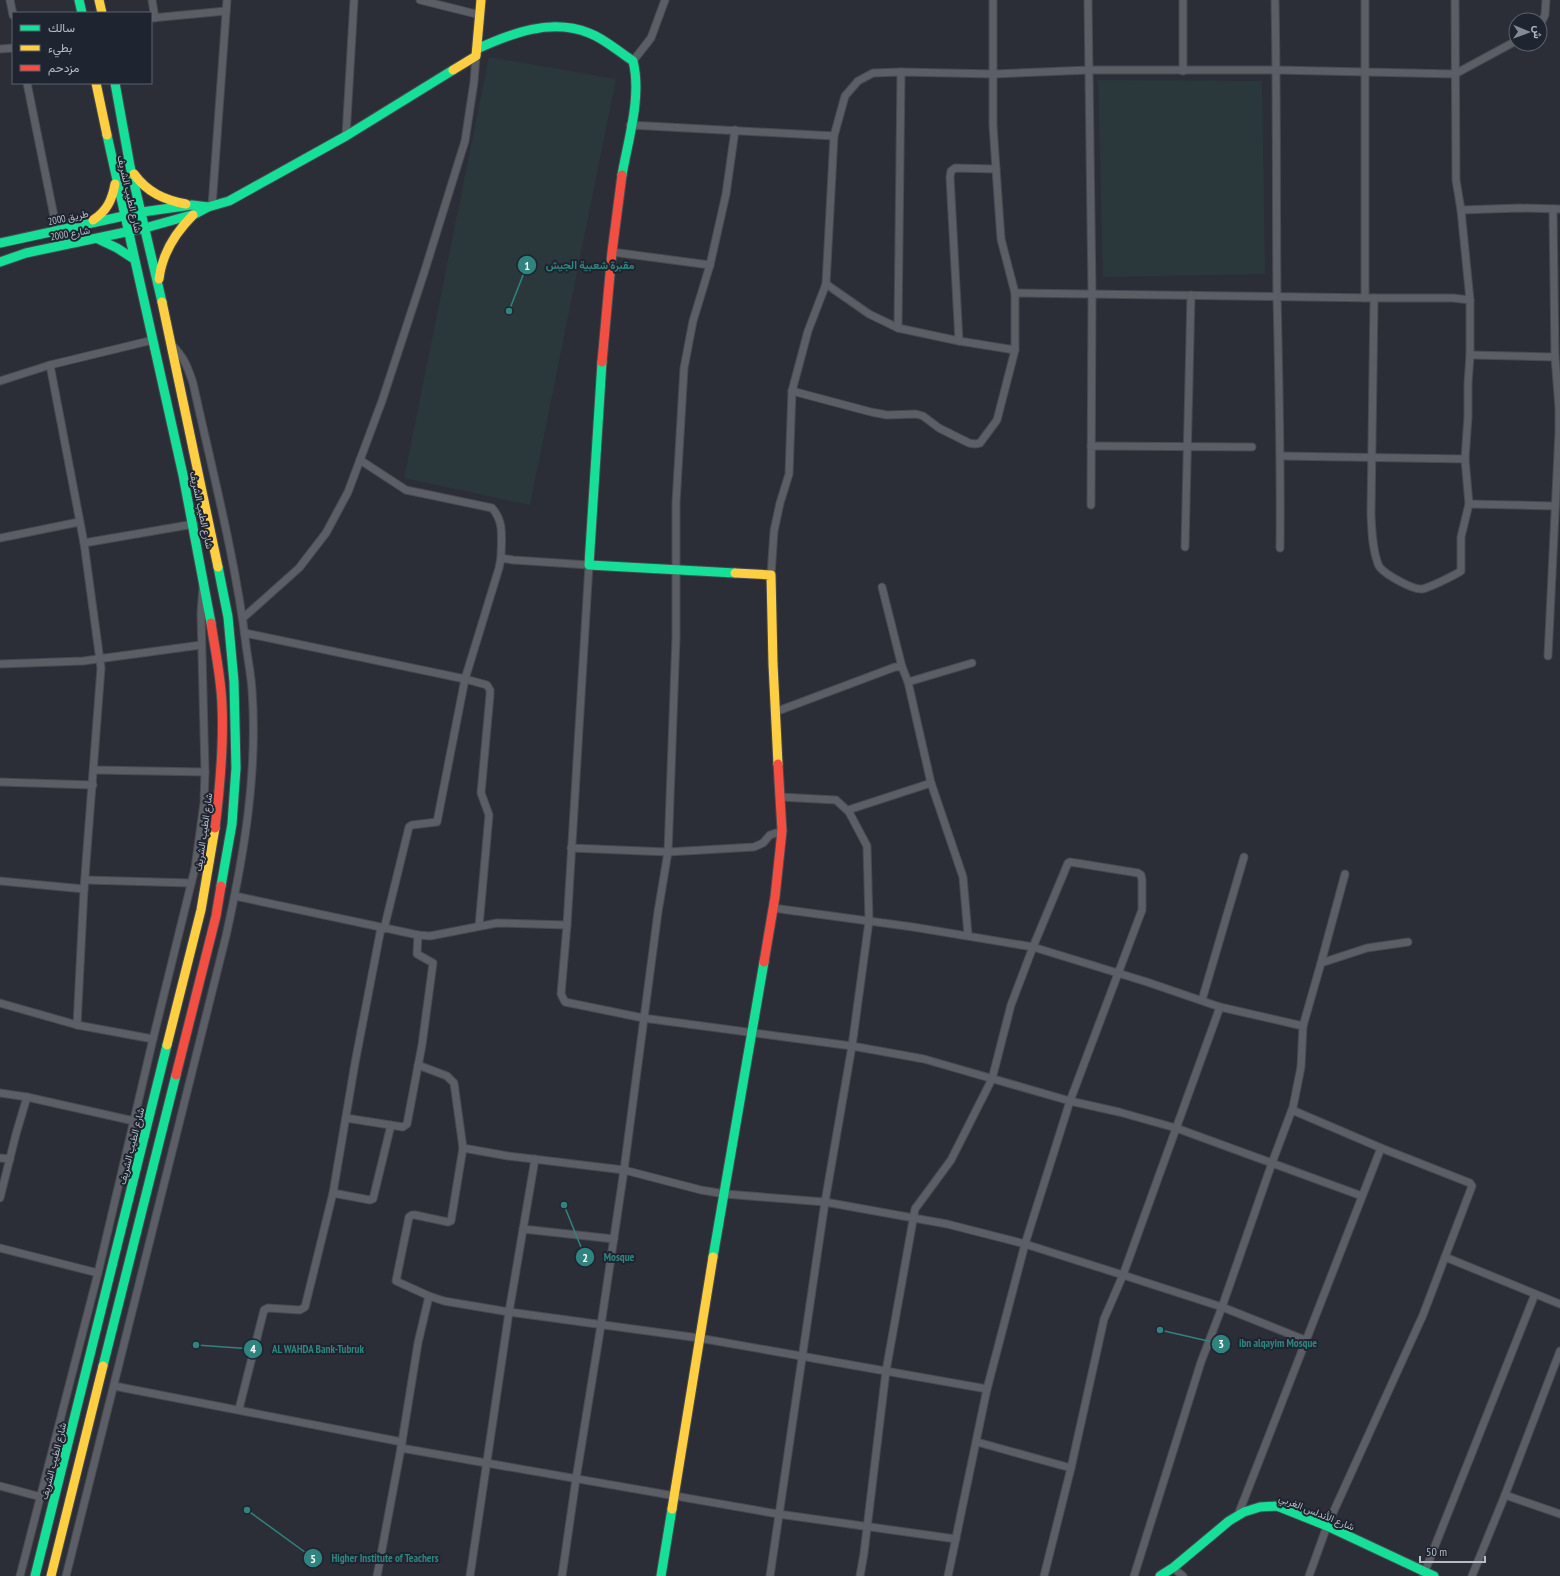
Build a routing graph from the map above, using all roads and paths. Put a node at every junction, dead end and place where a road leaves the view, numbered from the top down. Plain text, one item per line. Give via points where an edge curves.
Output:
1 (10, 0) edge
2 (79, 0) edge
3 (99, 0) edge
4 (152, 0) edge
5 (227, 0) edge
6 (354, 0) edge
7 (420, 0) edge
8 (481, 0) edge
9 (665, 0) edge
10 (993, 0) edge
11 (1088, 0) edge
12 (1183, 0) edge
13 (1275, 0) edge
14 (1365, 0) edge
15 (1455, 0) edge
16 (1546, 0) edge
17 (226, 11) junction
18 (12, 12) edge
19 (82, 12) edge
20 (102, 12) edge
21 (1545, 12) edge
22 (480, 14) junction
23 (153, 18) edge
24 (1508, 45) edge
25 (12, 48) edge
26 (0, 49) edge
27 (476, 53) junction
28 (633, 61) junction
29 (1090, 70) junction
30 (1276, 70) junction
31 (1183, 71) junction
32 (901, 72) junction
33 (1365, 72) junction
34 (994, 74) junction
35 (1455, 74) junction
36 (27, 84) edge
37 (96, 84) edge
38 (115, 84) edge
39 (630, 125) junction
40 (735, 130) junction
41 (346, 136) junction
42 (834, 136) junction
43 (130, 166) junction
44 (996, 169) junction
45 (116, 182) junction
46 (210, 207) junction
47 (1557, 209) edge
48 (193, 210) junction
49 (1460, 210) junction
50 (142, 212) junction
51 (124, 216) junction
52 (79, 226) junction
53 (145, 228) junction
54 (58, 230) junction
55 (127, 232) junction
56 (98, 239) junction
57 (0, 243) edge
58 (612, 252) junction
59 (134, 259) junction
60 (0, 262) edge
61 (710, 265) junction
62 (826, 284) junction
63 (159, 289) junction
64 (1015, 293) junction
65 (1092, 293) junction
66 (1191, 295) junction
67 (1277, 296) junction
68 (1365, 298) junction
69 (1374, 298) junction
70 (1470, 300) junction
71 (898, 328) junction
72 (153, 340) junction
73 (959, 341) junction
74 (169, 342) junction
75 (1015, 350) junction
76 (1470, 355) junction
77 (1555, 357) junction
78 (50, 365) junction
79 (0, 381) edge
80 (792, 391) junction
81 (1091, 446) junction
82 (1187, 446) junction
83 (1252, 447) dead end
84 (1281, 456) junction
85 (1372, 457) junction
86 (1465, 458) junction
87 (360, 460) junction
88 (1469, 504) junction
89 (1091, 505) dead end
90 (1555, 506) junction
91 (79, 522) junction
92 (194, 524) junction
93 (0, 538) edge
94 (84, 543) junction
95 (1186, 547) dead end
96 (1280, 548) dead end
97 (501, 558) junction
98 (589, 565) junction
99 (677, 570) junction
100 (772, 575) junction
101 (204, 578) junction
102 (882, 587) dead end
103 (243, 618) junction
104 (245, 633) junction
105 (201, 645) junction
106 (1548, 656) dead end
107 (100, 657) junction
108 (972, 662) dead end
109 (0, 664) edge
110 (902, 667) junction
111 (465, 679) junction
112 (908, 682) junction
113 (775, 712) junction
114 (94, 770) junction
115 (205, 772) junction
116 (0, 782) edge
117 (931, 783) junction
118 (93, 785) junction
119 (780, 797) junction
120 (848, 810) junction
121 (782, 831) junction
122 (571, 848) junction
123 (668, 852) junction
124 (1244, 857) dead end
125 (1345, 874) dead end
126 (86, 880) junction
127 (0, 881) edge
128 (191, 883) junction
129 (84, 889) junction
130 (235, 896) junction
131 (774, 908) junction
132 (869, 921) junction
133 (567, 924) junction
134 (479, 926) junction
135 (383, 928) junction
136 (418, 935) junction
137 (968, 935) junction
138 (1408, 942) dead end
139 (1033, 947) junction
140 (1321, 963) junction
141 (1119, 973) junction
142 (1202, 1000) junction
143 (0, 1003) edge
144 (1220, 1007) junction
145 (643, 1018) junction
146 (77, 1025) junction
147 (1302, 1026) junction
148 (753, 1032) junction
149 (153, 1039) junction
150 (852, 1046) junction
151 (418, 1066) junction
152 (992, 1079) junction
153 (0, 1093) edge
154 (27, 1097) junction
155 (1070, 1101) junction
156 (1292, 1110) junction
157 (346, 1118) junction
158 (134, 1121) junction
159 (391, 1125) junction
160 (1176, 1128) junction
161 (463, 1148) junction
162 (1381, 1148) junction
163 (0, 1158) edge
164 (10, 1159) junction
165 (535, 1160) junction
166 (1272, 1162) junction
167 (624, 1170) junction
168 (333, 1193) junction
169 (725, 1194) junction
170 (1362, 1196) junction
171 (0, 1198) edge
172 (825, 1202) junction
173 (912, 1218) junction
174 (523, 1229) junction
175 (614, 1239) junction
176 (1025, 1244) junction
177 (0, 1248) edge
178 (1445, 1257) junction
179 (98, 1273) junction
180 (1123, 1275) junction
181 (1535, 1294) junction
182 (429, 1296) junction
183 (1560, 1304) edge
184 (1222, 1307) junction
185 (510, 1312) junction
186 (601, 1325) junction
187 (700, 1338) junction
188 (1305, 1340) junction
189 (1560, 1351) edge
190 (801, 1355) junction
191 (886, 1371) junction
192 (114, 1386) junction
193 (987, 1389) junction
194 (239, 1409) junction
195 (977, 1442) junction
196 (401, 1445) junction
197 (487, 1463) junction
198 (1071, 1468) junction
199 (576, 1479) junction
200 (0, 1486) edge
201 (1505, 1495) junction
202 (674, 1496) junction
203 (41, 1497) junction
204 (778, 1514) junction
205 (1238, 1514) junction
206 (1560, 1514) edge
207 (867, 1526) junction
208 (1327, 1526) junction
209 (956, 1539) junction
210 (1173, 1568) junction
211 (1424, 1574) edge
212 (20, 1576) edge
213 (35, 1576) edge
214 (51, 1576) edge
215 (66, 1576) edge
216 (377, 1576) edge
217 (470, 1576) edge
218 (562, 1576) edge
219 (661, 1576) edge
220 (770, 1576) edge
221 (860, 1576) edge
222 (948, 1576) edge
223 (1044, 1576) edge
224 (1134, 1576) edge
225 (1160, 1576) edge
226 (1183, 1576) edge
227 (1309, 1576) edge
228 (1434, 1576) edge
229 (1472, 1576) edge

1 - 18 street
2 - 19 main road
3 - 20 main road
4 - 23 street
5 - 17 street
6 - 41 street
7 - 22 street
8 - 22 main road
9 - 28 street via 651,38
10 - 34 street
11 - 29 street
12 - 31 street
13 - 30 street
14 - 33 street
15 - 35 street
16 - 21 street
17 - 23 street
17 - 46 street
22 - 27 main road
24 - 35 street
25 - 26 street
27 - 28 main road via 497,40 537,27 564,26 590,33
27 - 41 main road
27 - 87 street via 465,141 382,401
28 - 39 main road via 636,97
29 - 31 street
29 - 34 street
29 - 65 street
30 - 31 street
30 - 33 street
30 - 67 street
32 - 34 street
32 - 42 street via 873,73 858,81 846,96
32 - 71 street
33 - 35 street
33 - 68 street
34 - 44 street via 993,124
35 - 49 street via 1456,180
36 - 54 street
37 - 45 main road, شارع الطيب الشريف
38 - 43 main road, شارع الطيب الشريف
39 - 40 street
39 - 58 main road
40 - 42 street
40 - 61 street via 726,194
41 - 46 main road via 229,201
42 - 62 street
43 - 48 main road via 138,181 154,194
43 - 50 main road, شارع الطيب الشريف
44 - 64 street via 1002,239
44 - 73 street via 955,168 950,177
45 - 51 main road, شارع الطيب الشريف
45 - 52 main road via 114,195 101,216
46 - 48 main road
47 - 49 street
47 - 77 street
48 - 50 main road, طريق 2000
48 - 53 main road, شارع 2000
48 - 63 main road via 168,250 161,267
49 - 70 street
50 - 51 main road, طريق 2000
50 - 53 main road, شارع الطيب الشريف
51 - 52 main road, طريق 2000
51 - 55 main road, شارع الطيب الشريف
52 - 54 main road, طريق 2000
53 - 55 main road, شارع 2000
53 - 63 main road, شارع الطيب الشريف
54 - 57 main road, طريق 2000
55 - 56 main road, شارع 2000
55 - 59 main road, شارع الطيب الشريف
56 - 59 main road
56 - 60 main road, شارع 2000 via 26,253
58 - 61 street
58 - 98 main road
59 - 72 main road, شارع الطيب الشريف
61 - 99 street via 693,321 684,368 676,503
62 - 71 street via 869,314
62 - 80 street via 808,331
63 - 74 main road, شارع الطيب الشريف
64 - 65 street
64 - 75 street
65 - 66 street
65 - 81 street
66 - 67 street
66 - 82 street
67 - 68 street
67 - 84 street
68 - 69 street
69 - 70 street
69 - 85 street
70 - 76 street
71 - 73 street
72 - 78 street
72 - 92 main road, شارع الطيب الشريف
73 - 75 street
74 - 103 street via 182,355 193,383 232,554
74 - 214 main road, شارع الطيب الشريف via 228,617 236,716 232,824 216,916
75 - 80 street via 997,420 980,443 975,444 939,428 924,416 876,413
76 - 77 street
76 - 86 street
77 - 90 street via 1559,417
78 - 79 street
78 - 91 street
80 - 100 street via 789,474 774,531
81 - 82 street
81 - 89 street
82 - 83 street
82 - 95 street
84 - 85 street
84 - 96 street
85 - 86 street
85 - 88 street via 1373,544 1378,565 1389,575 1420,589 1460,572 1461,538
86 - 88 street
87 - 97 street via 406,490 492,508 501,521
87 - 103 street via 348,492 326,533 299,568
88 - 90 street
90 - 106 street
91 - 93 street
91 - 94 street
92 - 94 street
92 - 101 main road, شارع الطيب الشريف
94 - 107 street
97 - 98 street
97 - 111 street
98 - 99 main road
98 - 122 street
99 - 100 main road
99 - 123 street
100 - 113 main road
101 - 105 street
101 - 213 main road, شارع الطيب الشريف via 220,674 222,704 220,785 212,856 166,1056
102 - 110 street
103 - 104 street
104 - 111 street
104 - 130 street via 252,690 252,768 247,826
105 - 107 street
105 - 115 street
107 - 109 street via 62,662
107 - 114 street via 101,678
108 - 112 street
110 - 112 street
110 - 113 street via 895,667
111 - 134 street via 487,685 490,690 480,793 489,815
111 - 135 street via 437,822 409,827
112 - 117 street
113 - 119 main road
114 - 115 street
114 - 118 street
115 - 128 street via 199,843
116 - 118 street
117 - 120 street
117 - 137 street via 963,877
118 - 126 street
119 - 120 street via 836,800
119 - 121 main road
120 - 132 street via 867,846
121 - 123 street via 770,835 763,843 754,847
121 - 131 main road
122 - 123 street
122 - 133 street
123 - 145 street
124 - 142 street
125 - 140 street
126 - 128 street
126 - 129 street
127 - 129 street
128 - 149 street
129 - 146 street
130 - 135 street
130 - 192 street
131 - 132 street
131 - 148 main road
132 - 137 street
132 - 150 street
133 - 134 street via 496,923
133 - 145 street via 562,994 565,1002
134 - 136 street via 430,936
135 - 136 street
135 - 157 street
136 - 151 street via 417,954 433,963
137 - 139 street
138 - 140 street via 1368,948
139 - 141 street
139 - 141 street via 1068,862 1138,873 1142,880 1142,907
139 - 152 street via 1009,1012
140 - 147 street
141 - 142 street
141 - 155 street
142 - 144 street
143 - 146 street
144 - 147 street
144 - 160 street
145 - 148 street
145 - 167 street
146 - 149 street
147 - 156 street via 1301,1067
148 - 150 street
148 - 169 main road
149 - 158 street
150 - 152 street via 924,1059
150 - 172 street
151 - 159 street via 407,1124 403,1127
151 - 161 street via 452,1079
152 - 155 street
152 - 173 street via 956,1152 919,1202
153 - 154 street
154 - 158 street
154 - 164 street
155 - 160 street
155 - 176 street
156 - 162 street
156 - 166 street
157 - 159 street
157 - 168 street
158 - 179 street
159 - 168 street via 373,1198 370,1200
160 - 166 street
160 - 180 street
161 - 165 street
161 - 182 street via 451,1221 415,1215 409,1217 396,1281
162 - 170 street
162 - 178 street via 1471,1184
163 - 164 street
164 - 171 street
165 - 167 street
165 - 174 street
166 - 170 street
166 - 184 street
167 - 169 street
167 - 175 street
168 - 194 street via 305,1307 300,1310 264,1310
169 - 172 street
169 - 187 main road
170 - 188 street
172 - 173 street
172 - 190 street
173 - 176 street via 947,1224
173 - 191 street
174 - 175 street
174 - 185 street
175 - 186 street
176 - 180 street
176 - 193 street
177 - 179 street
178 - 181 street
178 - 208 street via 1423,1315
179 - 203 street
180 - 184 street
180 - 198 street via 1104,1319
181 - 183 street
181 - 211 street
182 - 185 street
182 - 196 street via 418,1343
184 - 188 street
184 - 224 street via 1192,1390
185 - 186 street
185 - 197 street
186 - 187 street
186 - 199 street
187 - 190 street
187 - 202 main road
188 - 205 street
189 - 201 street
190 - 191 street
190 - 204 street
191 - 193 street
191 - 207 street
192 - 194 street
192 - 215 street
193 - 195 street
194 - 196 street
195 - 198 street
195 - 209 street
196 - 197 street
196 - 216 street
197 - 199 street
197 - 217 street
198 - 223 street
199 - 202 street
199 - 218 street
200 - 203 street
201 - 206 street
201 - 229 street
202 - 204 street
202 - 219 main road
203 - 212 street
204 - 207 street
204 - 220 street
205 - 208 main road, شارع الأندلس الغربي via 1262,1506 1277,1506
205 - 210 main road, شارع الأندلس الغربي
207 - 209 street
207 - 221 street
208 - 211 main road, شارع الأندلس الغربي
208 - 227 street
209 - 222 street
210 - 225 main road, شارع الأندلس الغربي
210 - 226 street
211 - 228 main road, شارع الأندلس الغربي

